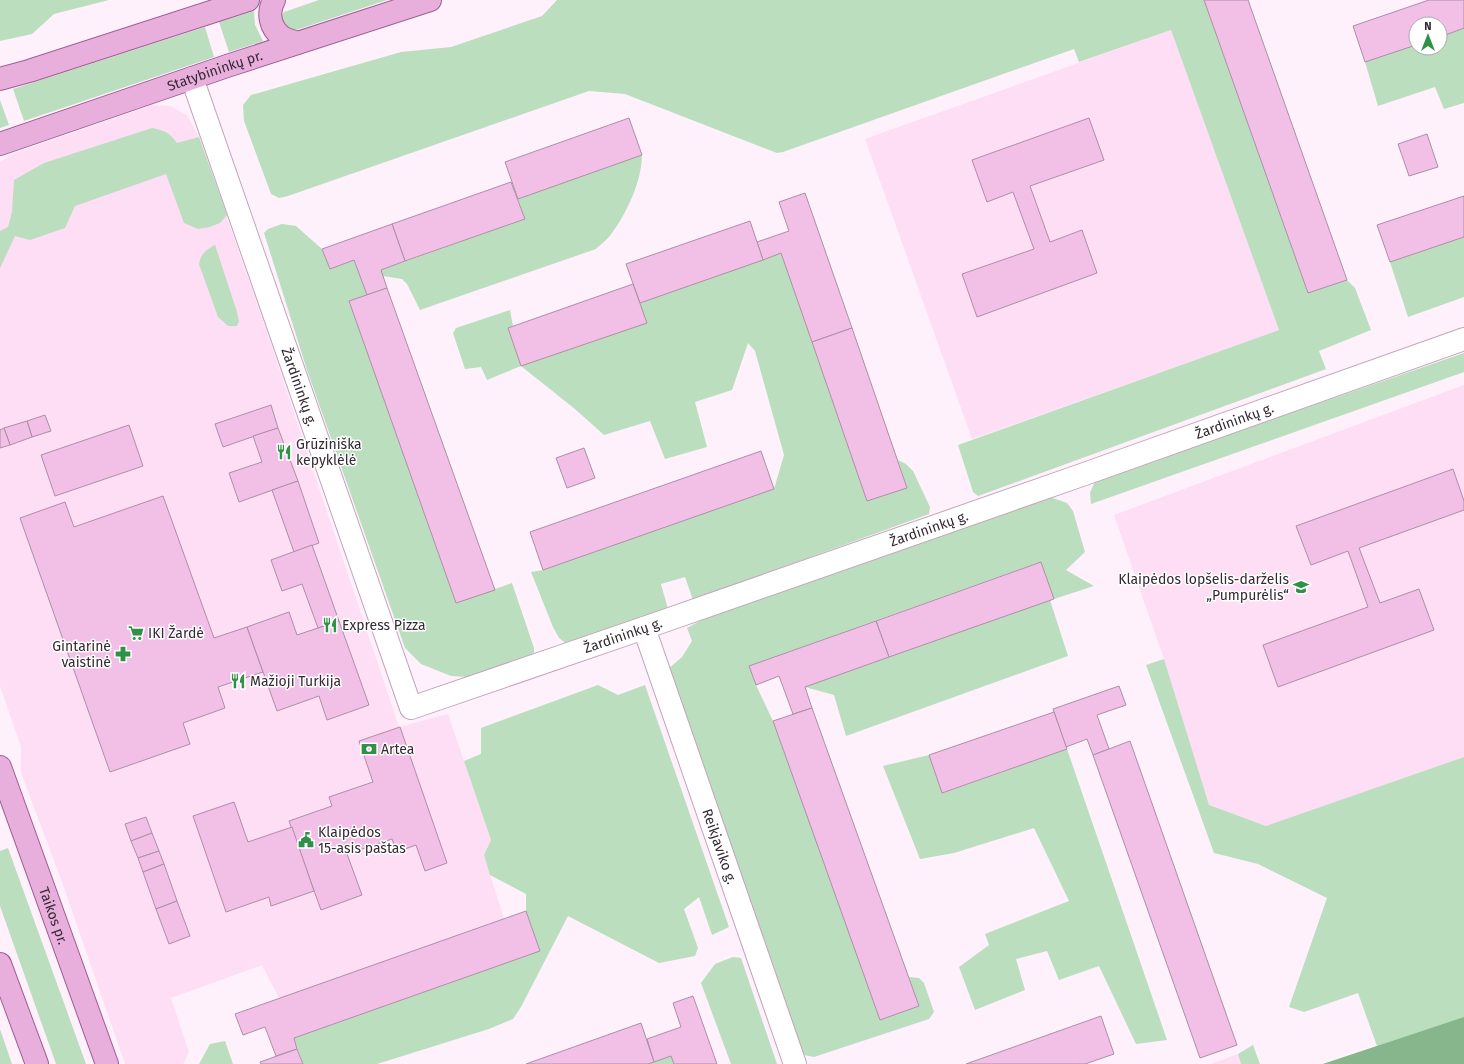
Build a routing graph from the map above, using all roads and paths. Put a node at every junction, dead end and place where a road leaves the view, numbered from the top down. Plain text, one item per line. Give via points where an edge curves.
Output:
1 (248, 0) edge
2 (274, 0) edge
3 (430, 0) edge
4 (297, 43) junction
5 (192, 78) junction
6 (0, 79) edge
7 (0, 144) edge
8 (1464, 339) edge
9 (644, 628) junction
10 (0, 767) edge
11 (0, 964) edge
12 (37, 1064) edge
13 (107, 1064) edge
14 (794, 1064) edge

1 - 6 main road via 29,72
2 - 4 main road via 270,7 270,19 274,28 282,37
3 - 4 main road, Statybininkų pr.
4 - 5 main road, Statybininkų pr.
5 - 7 main road, Statybininkų pr.
5 - 9 street, Žardininkų g. via 411,708
8 - 9 street, Žardininkų g.
9 - 14 street, Reikjaviko g.
10 - 13 main road, Taikos pr.
11 - 12 main road

